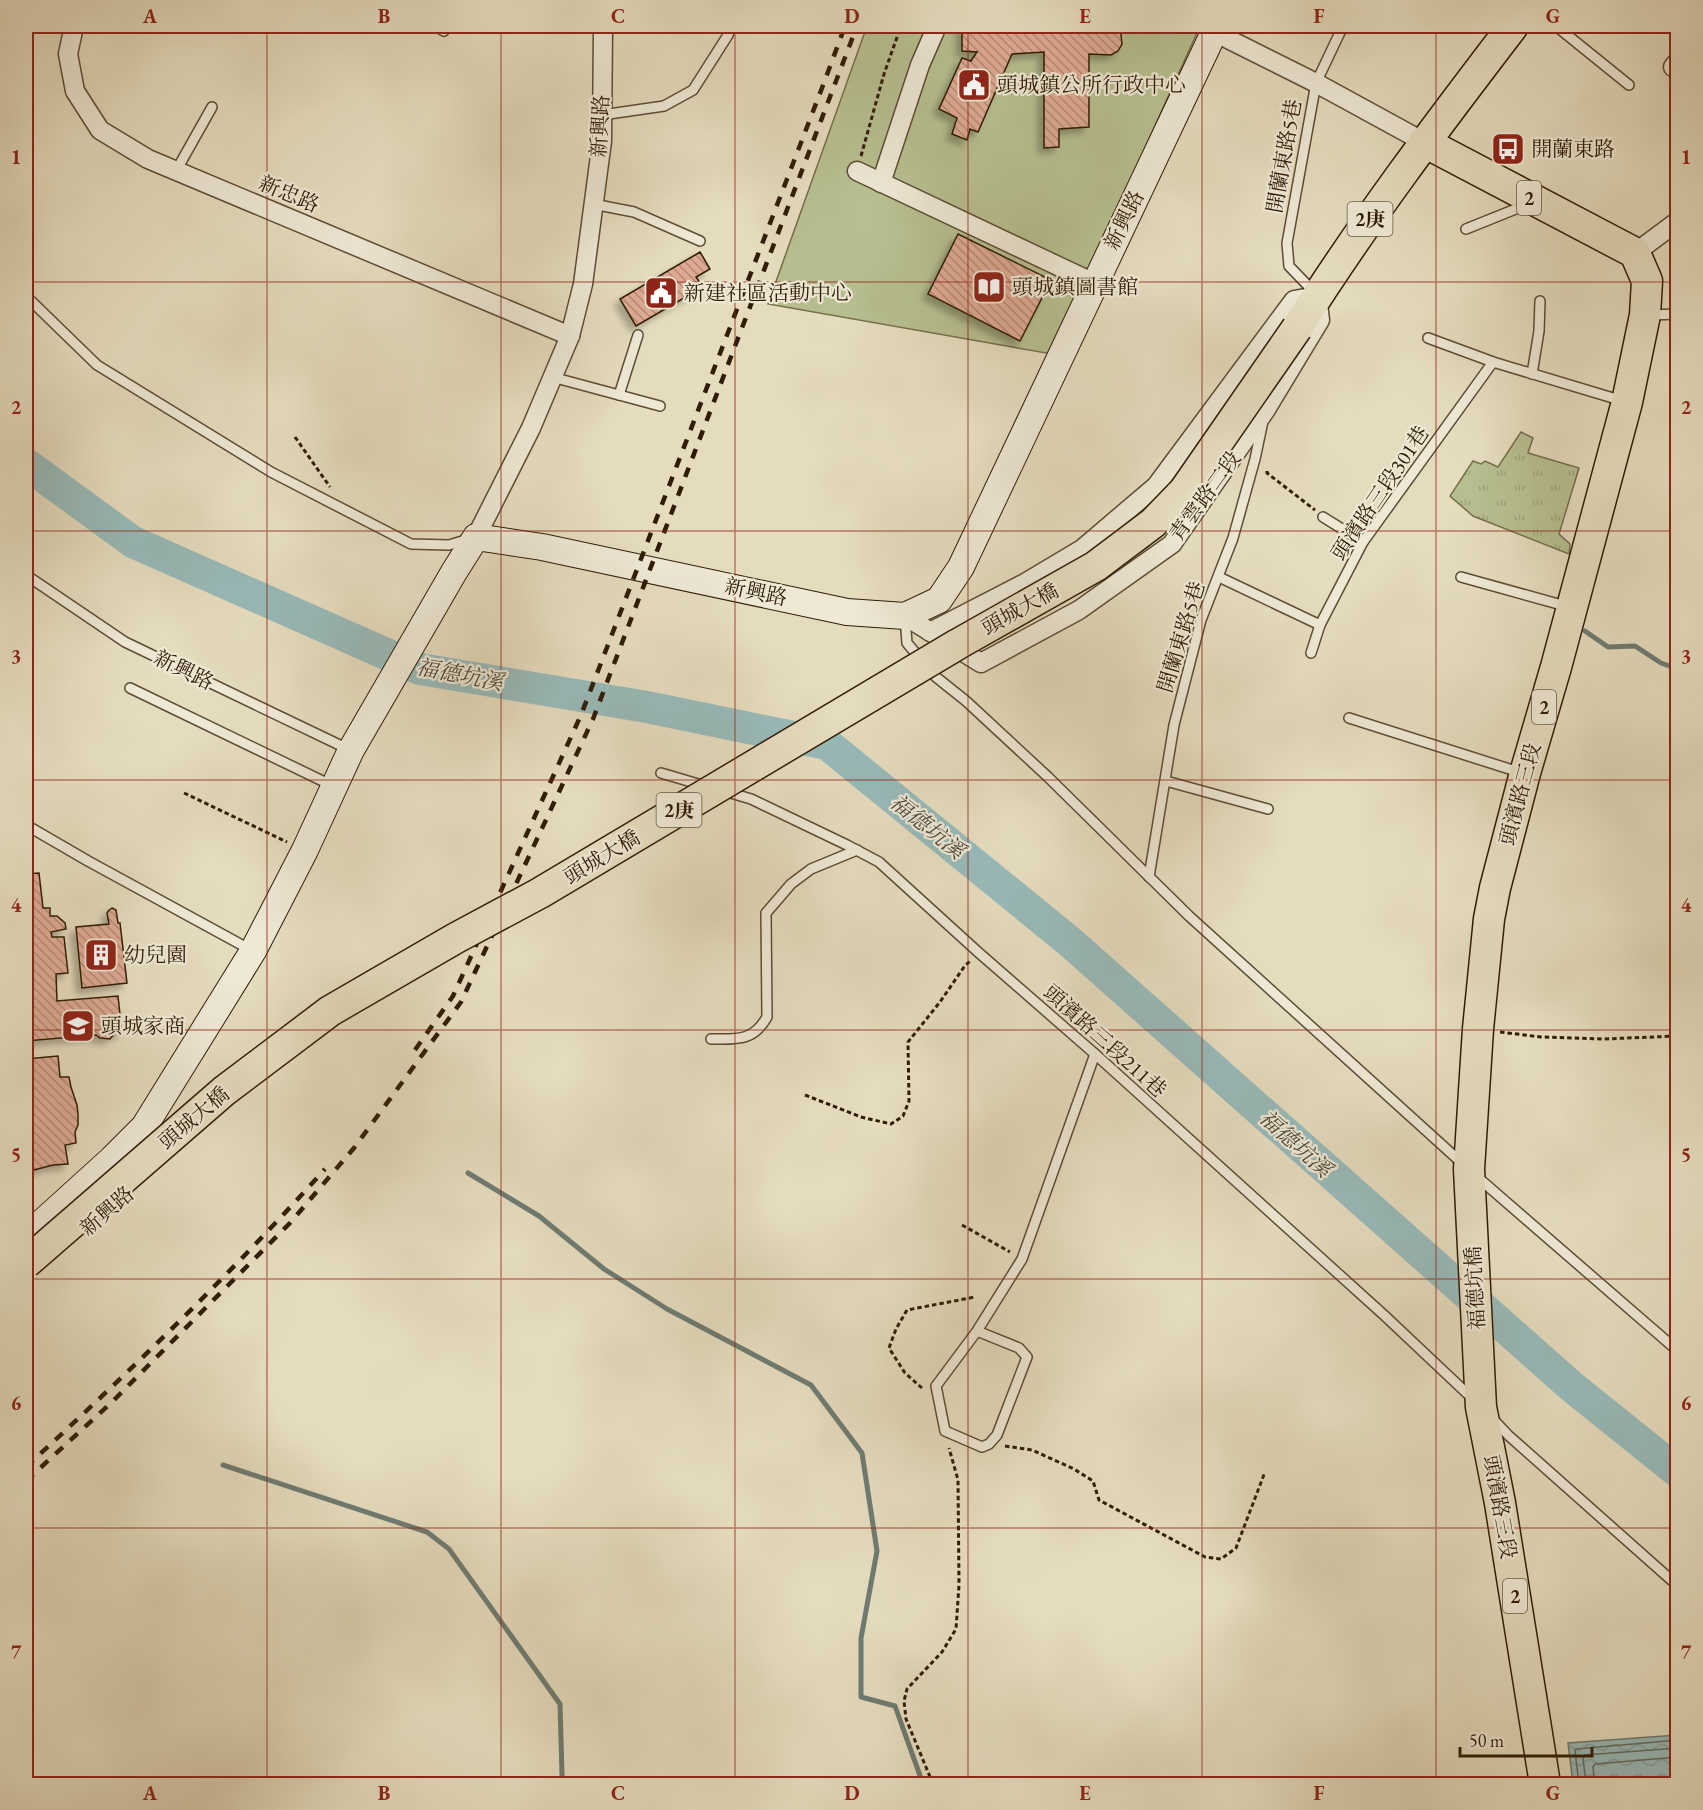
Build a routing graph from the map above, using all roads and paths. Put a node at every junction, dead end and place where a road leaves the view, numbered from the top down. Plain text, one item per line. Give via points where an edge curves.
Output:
1 (74, 26) edge
2 (435, 26) edge
3 (448, 26) edge
4 (603, 26) edge
5 (731, 26) edge
6 (901, 26) edge
7 (937, 26) edge
8 (1343, 26) edge
9 (1513, 26) edge
10 (1556, 26) edge
11 (1216, 29) edge
12 (1316, 83) junction
13 (1629, 85) dead end
14 (212, 107) dead end
15 (602, 115) junction
16 (1424, 142) junction
17 (176, 171) junction
18 (856, 171) joint
19 (881, 183) junction
20 (1535, 201) junction
21 (594, 204) junction
22 (1677, 221) edge
23 (1466, 229) dead end
24 (700, 241) dead end
25 (1635, 253) junction
26 (1094, 283) junction
27 (26, 296) edge
28 (1317, 296) junction
29 (1540, 301) dead end
30 (1677, 314) edge
31 (1645, 315) junction
32 (638, 335) dead end
33 (570, 336) junction
34 (1428, 338) dead end
35 (1493, 362) junction
36 (1532, 374) junction
37 (552, 377) junction
38 (619, 395) junction
39 (1627, 402) junction
40 (660, 406) dead end
41 (1266, 411) junction
42 (295, 437) dead end
43 (1265, 465) dead end
44 (350, 512) junction
45 (1323, 517) joint
46 (476, 537) junction
47 (1363, 542) junction
48 (26, 575) edge
49 (1219, 577) junction
50 (1461, 577) dead end
51 (1571, 608) junction
52 (904, 616) junction
53 (1320, 625) junction
54 (930, 632) junction
55 (1311, 653) dead end
56 (130, 688) dead end
57 (1349, 718) dead end
58 (357, 740) junction
59 (661, 773) dead end
60 (1524, 773) junction
61 (1166, 781) junction
62 (335, 787) junction
63 (184, 793) dead end
64 (1268, 809) dead end
65 (26, 825) edge
66 (305, 850) junction
67 (857, 850) junction
68 (1149, 878) junction
69 (253, 951) junction
70 (978, 952) junction
71 (1478, 1029) junction
72 (1677, 1036) edge
73 (711, 1039) dead end
74 (1095, 1054) junction
75 (805, 1095) dead end
76 (144, 1127) junction
77 (1469, 1169) junction
78 (962, 1225) dead end
79 (26, 1237) edge
80 (1022, 1259) junction
81 (26, 1263) edge
82 (26, 1281) edge
83 (975, 1297) dead end
84 (977, 1331) junction
85 (1677, 1351) edge
86 (940, 1403) junction
87 (1482, 1407) junction
88 (945, 1431) junction
89 (989, 1444) junction
90 (1265, 1472) dead end
91 (1677, 1586) edge
92 (933, 1785) edge
93 (1545, 1785) edge

1 - 17 street, 新忠路 via 68,54 75,91 100,130
2 - 3 lane via 444,31
4 - 15 street, 新興路
5 - 15 lane via 693,90 664,106
6 - 18 path
7 - 19 street
8 - 12 lane, 開蘭東路5巷
9 - 16 main road
10 - 13 lane
11 - 12 street
11 - 26 street, 新興路
12 - 16 street
12 - 28 lane, 開蘭東路5巷 via 1287,243 1289,267
14 - 17 lane
15 - 21 street, 新興路
16 - 20 main road, 2
16 - 28 main road, 2庚
17 - 33 street, 新忠路
18 - 19 street
19 - 26 street
20 - 23 lane
20 - 25 main road, 2
21 - 24 lane via 634,212
21 - 33 street, 新興路 via 583,284
22 - 25 street
25 - 31 main road, 頭濱路三段 / 2 via 1647,281
26 - 52 street, 新興路 via 960,567 939,600
27 - 44 lane via 97,365 271,472
28 - 41 street, 青雲路二段 via 1320,320
28 - 54 street via 1294,300 1156,486 1082,549
28 - 81 main road, 頭城大橋 / 2庚, bridge via 1184,491 1153,523 1096,566 540,893 330,1011 224,1091
29 - 36 lane
30 - 31 lane
31 - 39 main road, 頭濱路三段 / 2
32 - 38 lane
33 - 37 street, 新興路
34 - 35 lane
35 - 36 lane
35 - 47 lane, 頭濱路三段301巷
36 - 39 lane
37 - 38 lane
37 - 46 street, 新興路
38 - 40 lane
39 - 51 main road, 頭濱路三段 / 2
41 - 49 lane, 開蘭東路5巷
41 - 54 street, 青雲路二段 via 1172,544 1079,610 981,663
42 - 44 path
43 - 45 path via 1267,473
44 - 46 lane via 411,544 449,545
45 - 47 lane
46 - 52 street, 新興路 via 542,547 847,612
46 - 58 street
47 - 53 lane, 頭濱路三段301巷
48 - 58 lane, 新興路 via 125,642
49 - 53 lane
49 - 61 lane, 開蘭東路5巷 via 1201,620 1174,725
50 - 51 lane
51 - 60 main road, 頭濱路三段 / 2
52 - 54 street, 青雲路二段
52 - 68 lane via 907,643 936,677 1048,777
53 - 55 lane, 頭濱路三段301巷
56 - 62 lane
57 - 60 lane
58 - 62 street, 新興路
59 - 67 lane, 頭濱路三段211巷 via 751,799
60 - 71 main road, 頭濱路三段 / 2 via 1495,888
61 - 64 lane
61 - 68 lane, 開蘭東路5巷
62 - 66 street, 新興路
63 - 66 path
65 - 69 lane
66 - 69 street, 新興路
67 - 70 lane, 頭濱路三段211巷 via 879,862
67 - 73 lane via 811,869 791,884 766,913 767,1017 761,1028 741,1039
68 - 77 lane
69 - 76 street, 新興路
70 - 74 lane, 頭濱路三段211巷
70 - 75 path via 908,1042 909,1101 903,1116 891,1124
71 - 72 path via 1592,1039
71 - 77 main road, 頭濱路三段 / 2
74 - 80 lane
74 - 87 lane, 頭濱路三段211巷
76 - 79 street, 新興路
76 - 82 street, 新興路 via 156,1167
77 - 85 lane
77 - 87 main road, 福德坑橋 / 2
78 - 80 path
80 - 84 lane
83 - 86 path via 907,1310 896,1329 890,1348 905,1373
84 - 86 lane via 936,1386
84 - 89 lane via 1019,1348 1027,1357 997,1436
86 - 88 lane
87 - 91 lane, 頭濱路三段211巷 via 1509,1436
87 - 93 main road, 頭濱路三段 / 2
88 - 89 lane via 982,1447
88 - 92 path via 958,1480 956,1629 942,1652 907,1689 904,1701 906,1719
89 - 90 path via 1032,1450 1074,1468 1093,1481 1099,1500 1206,1557 1221,1558 1236,1548

